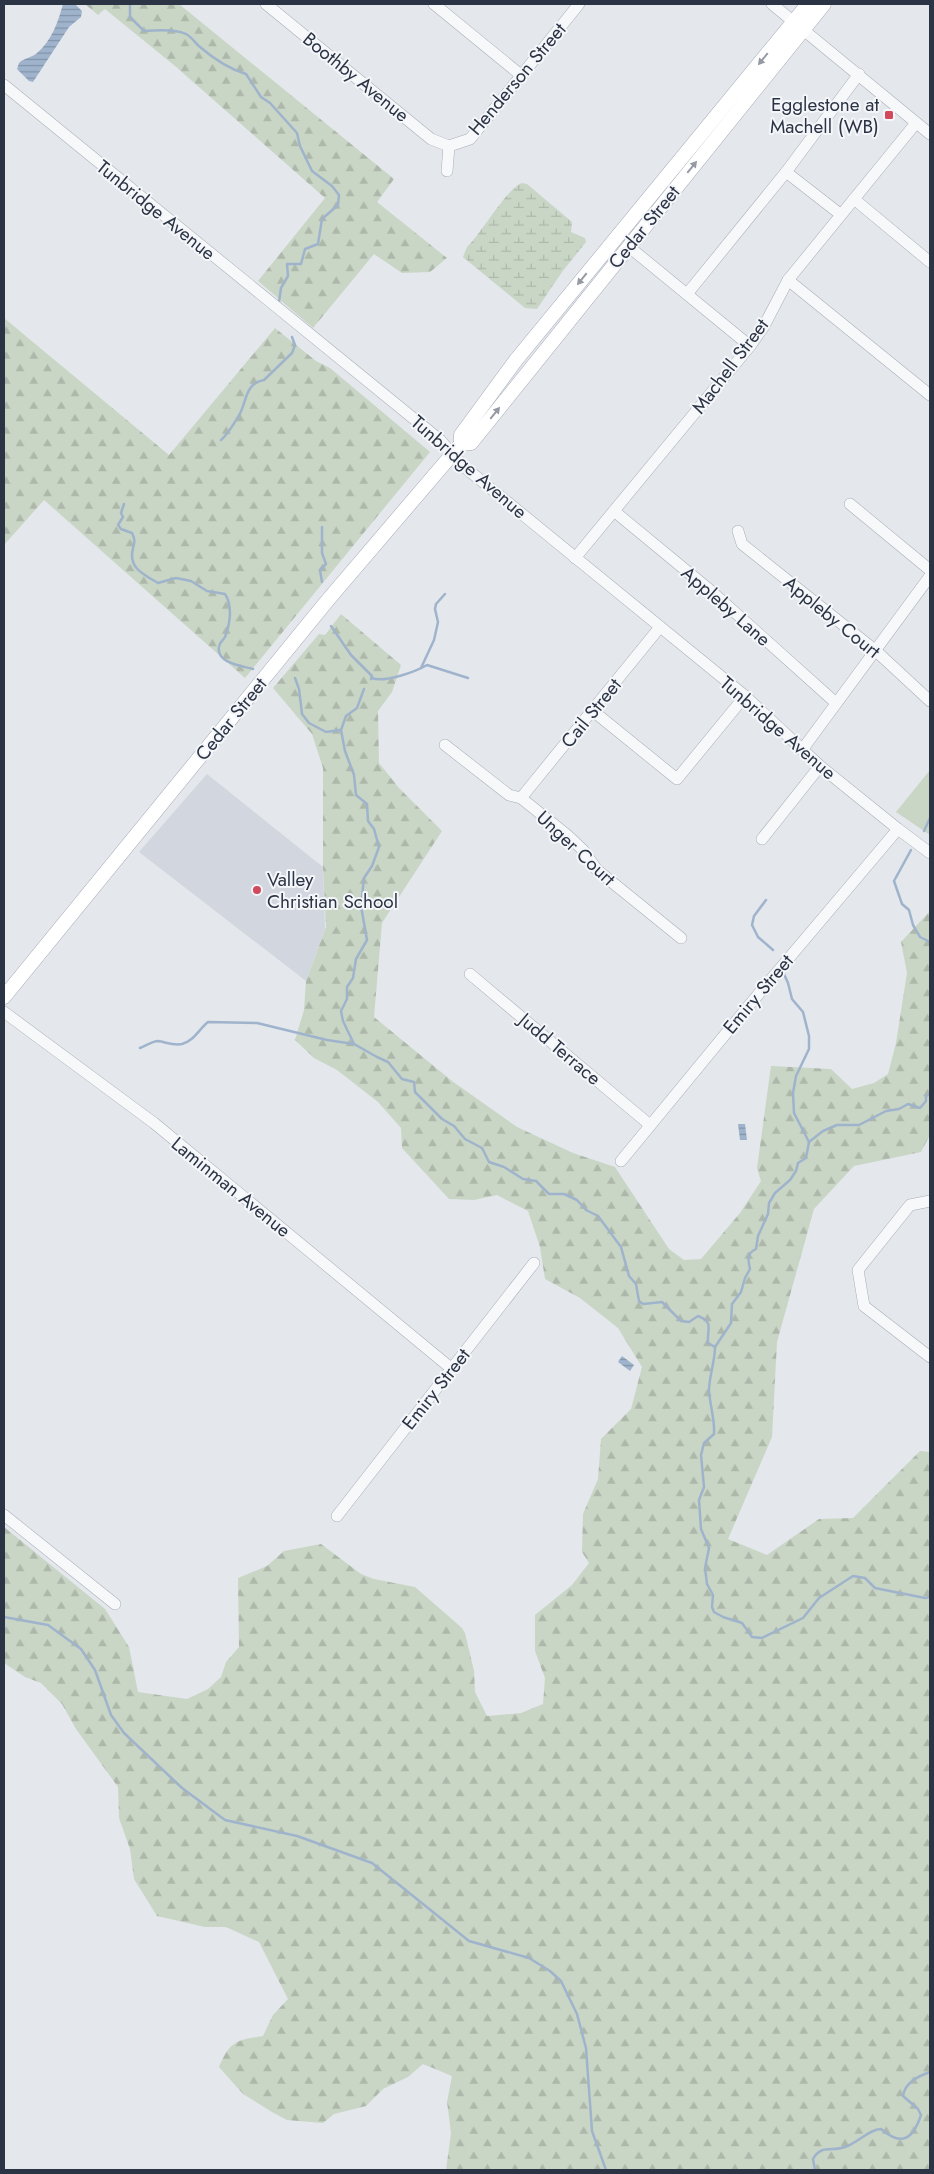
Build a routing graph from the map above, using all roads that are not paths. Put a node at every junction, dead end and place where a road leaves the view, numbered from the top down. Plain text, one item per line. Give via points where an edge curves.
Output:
1 (266, 4) edge
2 (434, 4) edge
3 (579, 4) edge
4 (772, 4) edge
5 (808, 4) edge
6 (824, 4) edge
7 (799, 25) junction
8 (859, 74) junction
9 (522, 76) junction
10 (4, 85) edge
11 (916, 123) junction
12 (930, 134) edge
13 (449, 146) junction
14 (447, 171) dead end
15 (786, 172) junction
16 (854, 199) junction
17 (840, 214) junction
18 (628, 246) junction
19 (930, 262) edge
20 (788, 280) junction
21 (687, 294) junction
22 (750, 346) junction
23 (930, 395) edge
24 (457, 449) junction
25 (850, 504) dead end
26 (614, 511) junction
27 (738, 531) dead end
28 (575, 558) junction
29 (930, 570) edge
30 (930, 576) edge
31 (660, 627) junction
32 (876, 651) junction
33 (745, 696) junction
34 (930, 701) edge
35 (836, 702) junction
36 (593, 711) junction
37 (445, 745) dead end
38 (802, 750) junction
39 (820, 766) junction
40 (521, 798) junction
41 (898, 829) junction
42 (762, 839) dead end
43 (930, 853) edge
44 (681, 938) dead end
45 (470, 974) dead end
46 (4, 997) edge
47 (4, 1012) edge
48 (650, 1125) junction
49 (621, 1161) dead end
50 (930, 1201) edge
51 (534, 1263) dead end
52 (930, 1357) edge
53 (452, 1369) junction
54 (4, 1515) edge
55 (337, 1516) dead end
56 (115, 1604) dead end

1 - 13 street, Boothby Avenue via 432,139
2 - 9 street
3 - 9 street, Henderson Street
4 - 7 street
5 - 7 main road, Cedar Street
6 - 7 main road, Cedar Street
7 - 8 street
18 -> 7 main road, Cedar Street
7 -> 24 main road, Cedar Street via 516,360 461,435
8 - 11 street
8 - 15 street
9 - 13 street, Henderson Street via 470,139
10 - 24 street, Tunbridge Avenue via 440,440
11 - 12 street
11 - 16 street, Machell Street
13 - 14 street
15 - 17 street
15 - 21 street
16 - 17 street, Machell Street
16 - 19 street
17 - 20 street, Machell Street
18 - 21 street
24 -> 18 main road, Cedar Street via 471,443
20 - 22 street, Machell Street
20 - 23 street
21 - 22 street
22 - 26 street, Machell Street
24 - 28 street, Tunbridge Avenue via 462,466
24 - 46 main road, Cedar Street via 327,601
25 - 29 street
26 - 28 street, Machell Street
26 - 35 street, Appleby Lane
27 - 32 street, Appleby Court via 742,544
28 - 31 street, Tunbridge Avenue
30 - 32 street
31 - 33 street, Tunbridge Avenue
31 - 36 street, Cail Street
32 - 34 street, Appleby Court
32 - 35 street
33 - 36 street via 677,779
33 - 38 street, Tunbridge Avenue
35 - 38 street
36 - 40 street, Cail Street
37 - 40 street, Unger Court via 509,795
38 - 39 street, Tunbridge Avenue
39 - 41 street, Tunbridge Avenue
39 - 42 street
40 - 44 street, Unger Court via 583,850 597,870
41 - 43 street, Tunbridge Avenue
41 - 48 street, Emiry Street
45 - 48 street, Judd Terrace
47 - 53 street, Laminman Avenue via 154,1124
48 - 49 street, Emiry Street
50 - 52 street via 910,1205 858,1270 864,1306
51 - 53 street, Emiry Street
53 - 55 street, Emiry Street
54 - 56 street

